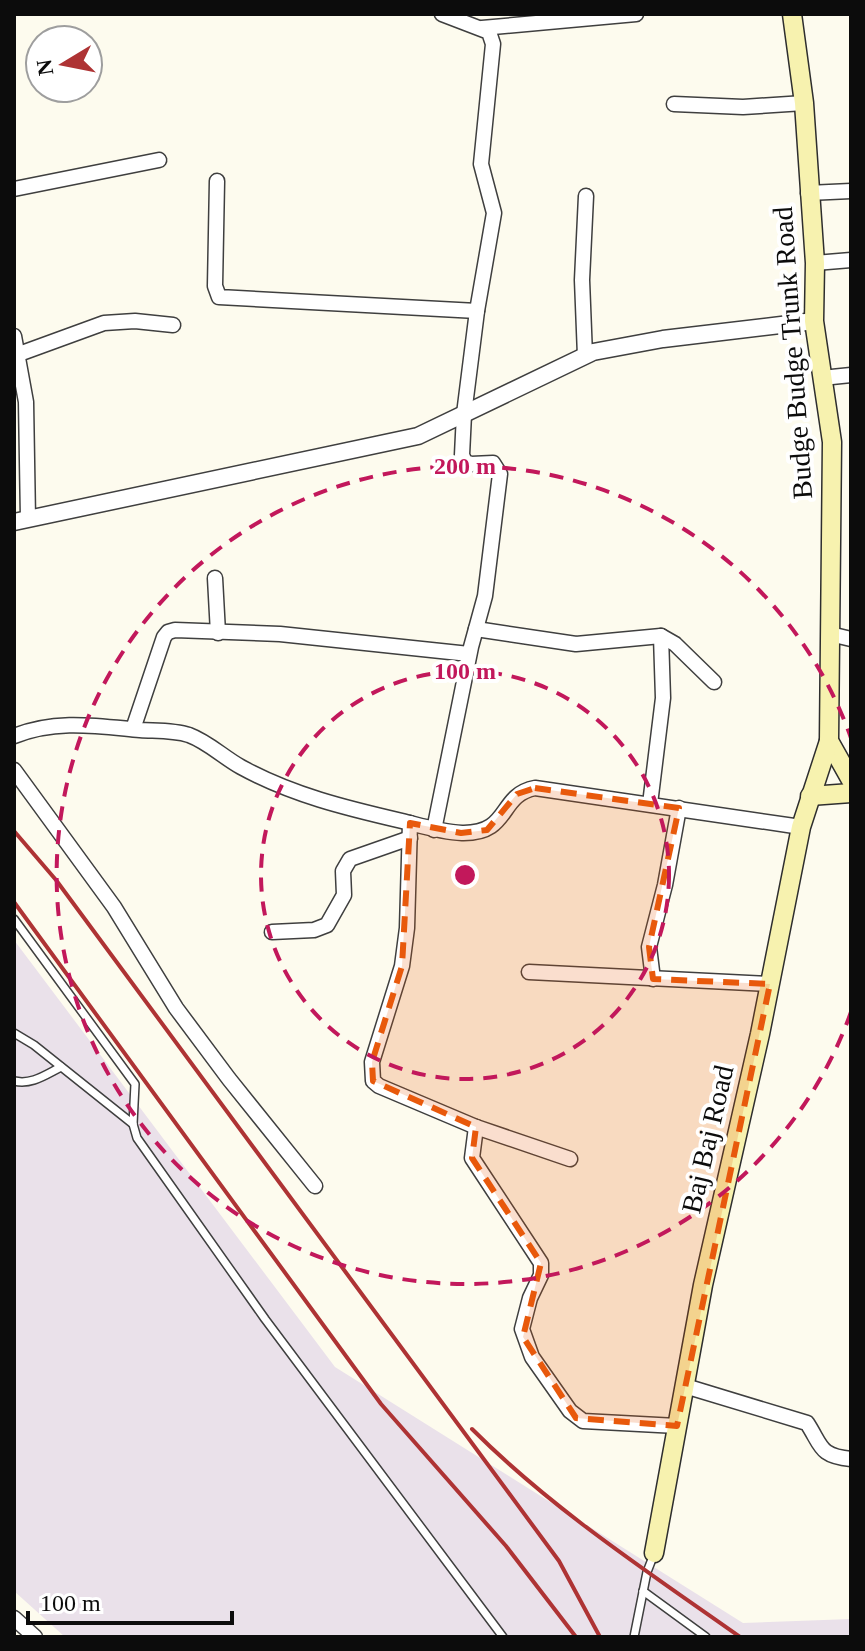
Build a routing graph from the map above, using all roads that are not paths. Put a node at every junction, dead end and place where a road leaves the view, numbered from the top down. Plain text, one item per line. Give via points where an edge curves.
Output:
1 (442, 14) edge
2 (636, 14) edge
3 (792, 14) edge
4 (540, 19) edge
5 (482, 28) junction
6 (804, 103) junction
7 (674, 104) dead end
8 (159, 160) dead end
9 (217, 181) dead end
10 (14, 189) edge
11 (851, 191) edge
12 (808, 193) junction
13 (586, 196) dead end
14 (851, 260) edge
15 (815, 263) junction
16 (477, 311) junction
17 (814, 321) junction
18 (173, 325) dead end
19 (14, 336) edge
20 (19, 354) junction
21 (585, 356) junction
22 (851, 375) edge
23 (822, 378) junction
24 (464, 414) junction
25 (21, 521) edge
26 (215, 578) dead end
27 (476, 629) junction
28 (218, 633) junction
29 (830, 634) junction
30 (661, 636) junction
31 (851, 639) edge
32 (469, 654) junction
33 (714, 682) dead end
34 (133, 729) junction
35 (14, 736) edge
36 (829, 741) junction
37 (14, 770) edge
38 (851, 780) edge
39 (851, 793) edge
40 (810, 796) junction
41 (650, 804) junction
42 (679, 808) junction
43 (801, 827) junction
44 (434, 830) junction
45 (410, 831) junction
46 (14, 919) edge
47 (272, 932) dead end
48 (529, 972) dead end
49 (653, 979) junction
50 (770, 984) junction
51 (14, 1033) edge
52 (61, 1067) junction
53 (14, 1081) edge
54 (133, 1124) junction
55 (476, 1127) junction
56 (570, 1159) dead end
57 (315, 1186) dead end
58 (685, 1386) junction
59 (677, 1426) junction
60 (851, 1459) edge
61 (654, 1553) joint
62 (643, 1591) junction
63 (14, 1618) edge
64 (35, 1637) edge
65 (503, 1637) edge
66 (634, 1637) edge
67 (706, 1637) edge

1 - 5 street
2 - 4 street
3 - 6 main road, Budge Budge Trunk Road
4 - 5 street
5 - 16 street via 493,44 481,164 494,213
6 - 7 street
6 - 12 main road, Budge Budge Trunk Road
8 - 10 street
9 - 16 street via 219,297
11 - 12 street
12 - 15 main road, Budge Budge Trunk Road
13 - 21 street
14 - 15 street
15 - 17 main road, Budge Budge Trunk Road
16 - 24 street
17 - 21 street via 663,339
17 - 23 main road, Budge Budge Trunk Road
18 - 20 street via 112,321
19 - 20 street
20 - 25 street via 26,402
21 - 24 street
22 - 23 street
23 - 29 main road, Budge Budge Trunk Road via 832,442
24 - 25 street via 418,436
24 - 27 street via 465,462 493,463 500,474 491,560
26 - 28 street
27 - 30 street via 576,644
27 - 32 street
28 - 32 street via 280,634
28 - 34 street via 168,632
29 - 31 street
29 - 36 main road, Budge Budge Trunk Road
30 - 33 street
30 - 41 street via 663,698
32 - 44 street
34 - 35 street via 53,725
34 - 45 street via 186,734 303,796
36 - 38 main road, Budge Budge Trunk Road
36 - 40 main road, Baj Baj Road
37 - 57 street via 114,907 176,1008
39 - 40 main road
40 - 43 main road, Baj Baj Road
41 - 42 street
41 - 44 street via 535,788 517,794 487,830
42 - 43 street
42 - 49 street via 649,947
43 - 50 main road, Baj Baj Road
44 - 45 street
45 - 47 street via 350,859 343,871 344,895 327,925
45 - 55 street via 402,966 371,1075 379,1086
46 - 54 lane via 135,1084
48 - 49 street
49 - 50 street
50 - 58 main road, Baj Baj Road
51 - 52 lane
52 - 53 lane via 34,1081
52 - 54 lane
54 - 65 lane via 137,1138 265,1319
55 - 56 street
55 - 59 street via 472,1158 541,1263 522,1321 532,1357 576,1418
58 - 59 main road, Baj Baj Road
58 - 60 street via 807,1423 822,1451
59 - 61 main road, Baj Baj Road
61 - 62 lane
62 - 66 lane
62 - 67 lane
63 - 64 street

